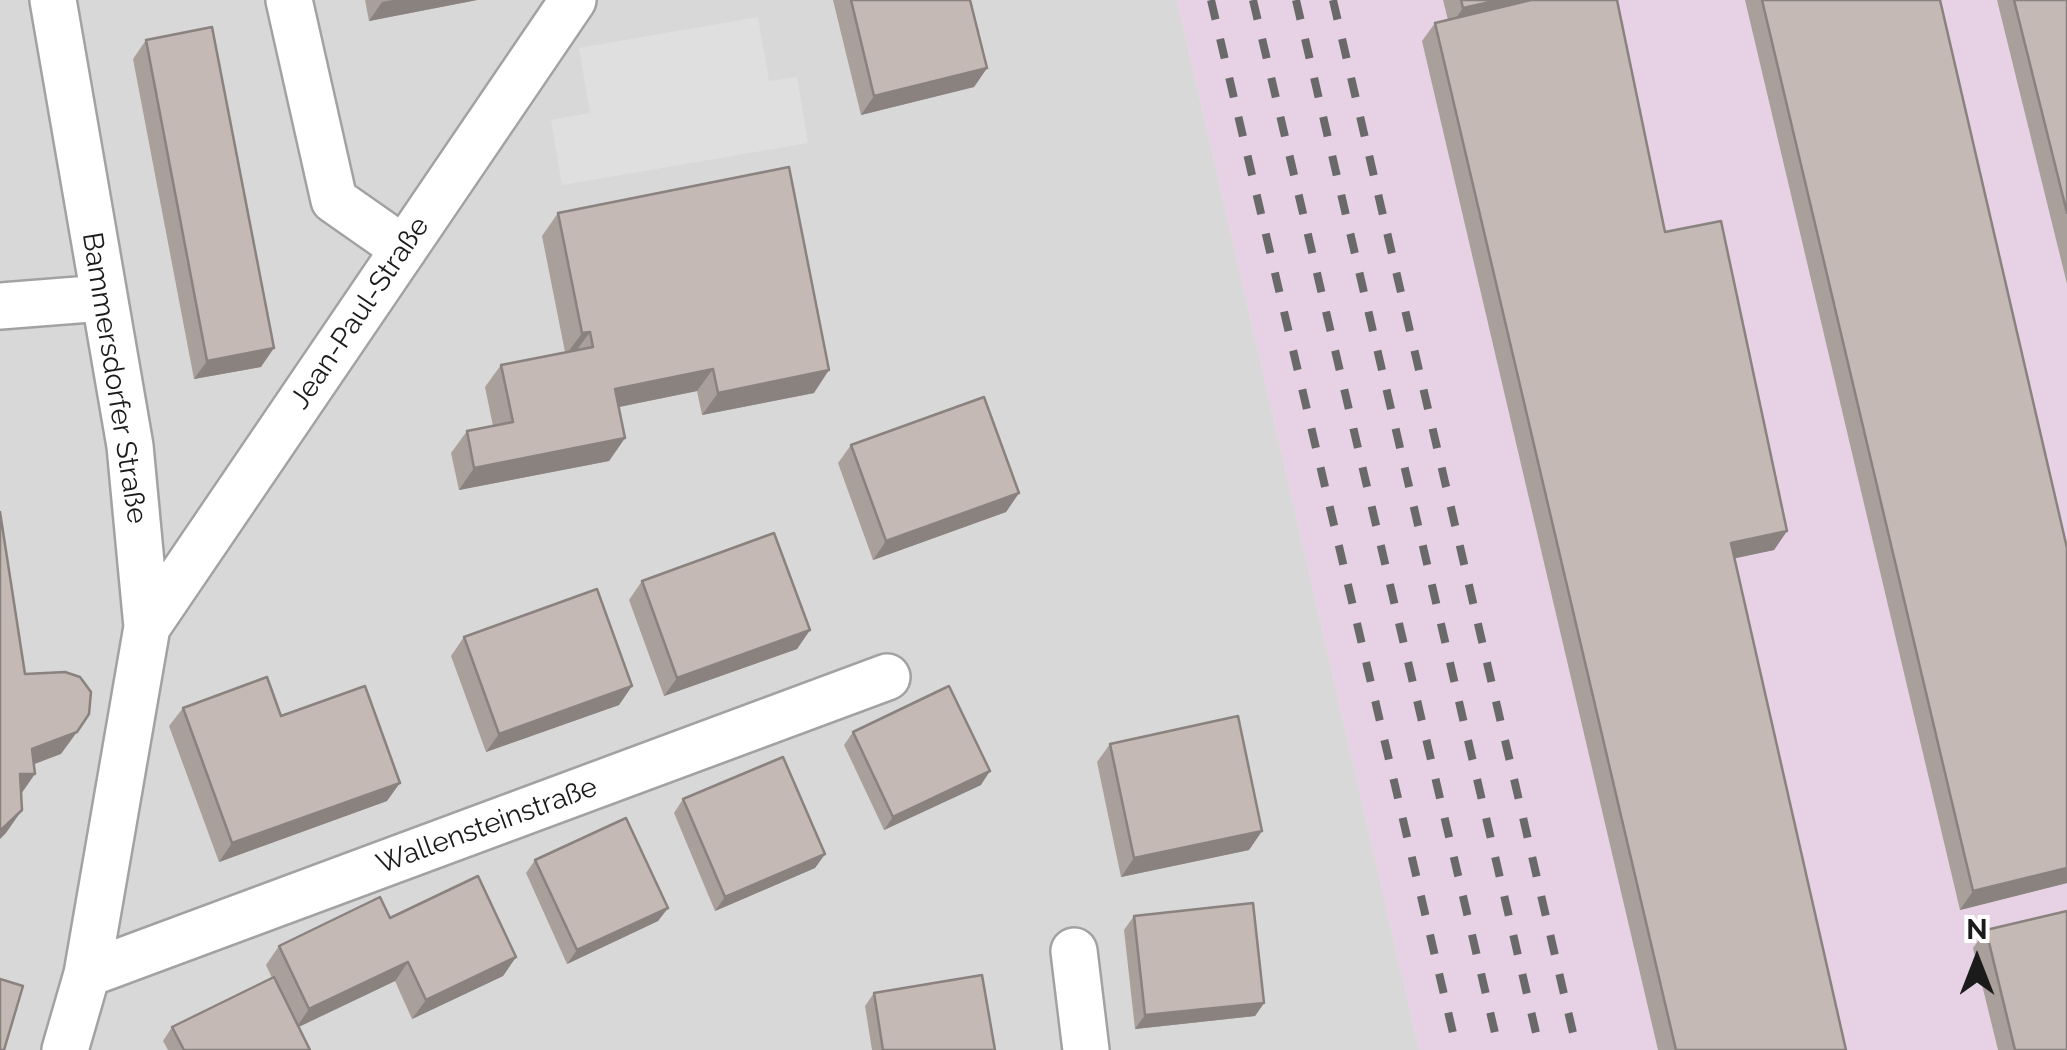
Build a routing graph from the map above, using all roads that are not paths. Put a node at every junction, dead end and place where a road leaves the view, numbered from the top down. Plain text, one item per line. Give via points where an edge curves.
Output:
1 (53, 0) edge
2 (289, 0) edge
3 (565, 4) edge
4 (404, 249) junction
5 (103, 298) junction
6 (0, 306) edge
7 (147, 627) junction
8 (887, 678) dead end
9 (1074, 951) dead end
10 (88, 974) junction
11 (64, 1050) edge
12 (1086, 1050) edge

1 - 5 street, Bammersdorfer Straße
2 - 4 street via 334,200
3 - 4 street, Jean-Paul-Straße
4 - 7 street, Jean-Paul-Straße
5 - 6 street
5 - 7 street, Bammersdorfer Straße via 130,446
7 - 10 street, Bammersdorfer Straße
8 - 10 street, Wallensteinstraße
9 - 12 street
10 - 11 street, Bammersdorfer Straße

